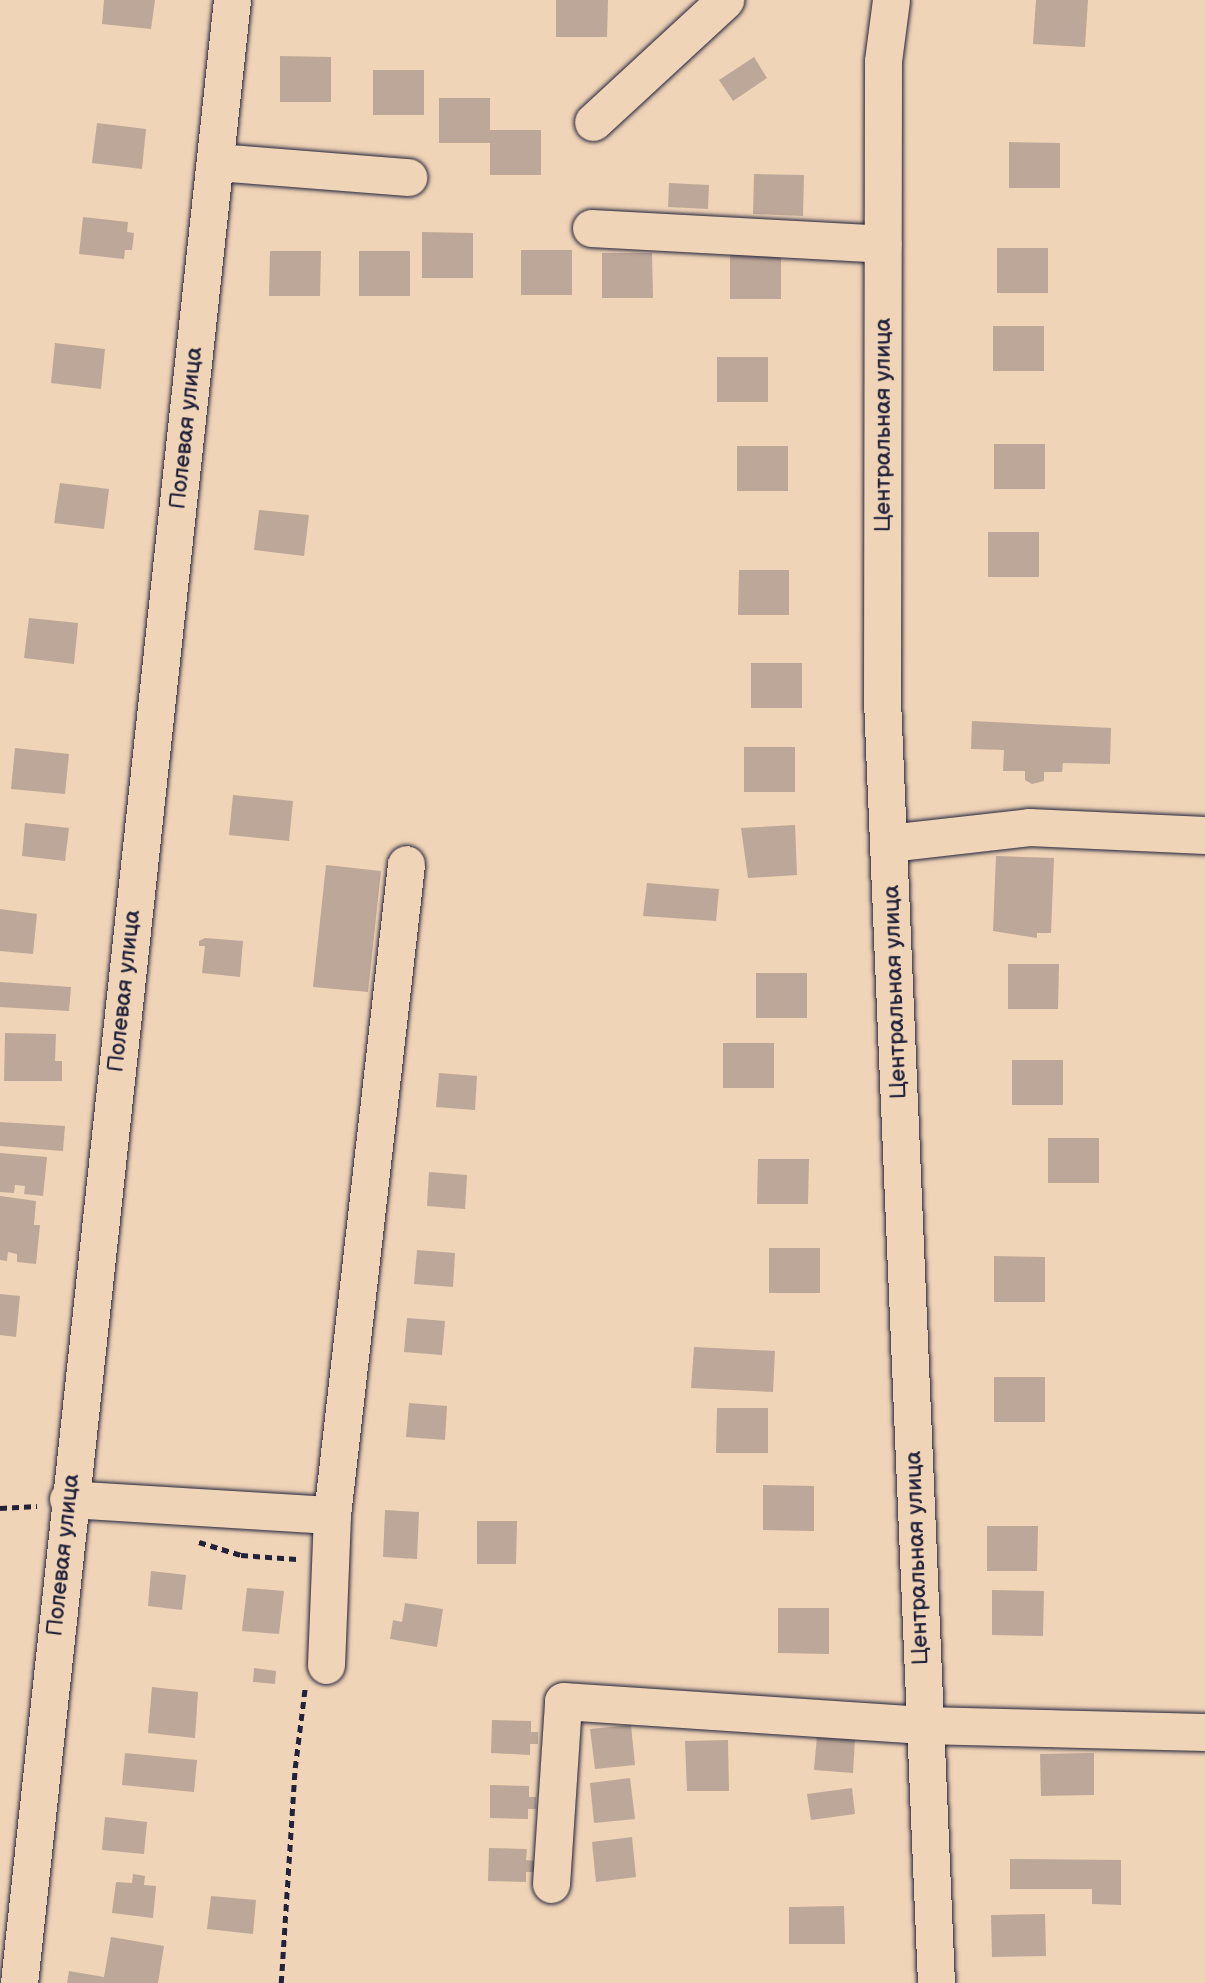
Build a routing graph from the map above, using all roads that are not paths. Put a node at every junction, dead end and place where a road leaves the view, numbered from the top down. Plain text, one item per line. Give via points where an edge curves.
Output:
1 (232, 0) edge
2 (725, 0) edge
3 (891, 0) edge
4 (593, 122) dead end
5 (216, 162) junction
6 (408, 177) dead end
7 (591, 228) dead end
8 (883, 244) junction
9 (1205, 835) edge
10 (889, 843) junction
11 (406, 863) dead end
12 (68, 1499) junction
13 (332, 1514) junction
14 (317, 1670) road end
15 (923, 1725) junction
16 (1205, 1732) edge
17 (551, 1884) dead end
18 (19, 1983) edge
19 (936, 1983) edge

1 - 5 street, Полевая улица
2 - 4 street
3 - 8 street, Центральная улица via 883,61
5 - 6 street
5 - 12 street, Полевая улица
7 - 8 street
8 - 10 street, Центральная улица via 882,700
9 - 10 street via 1029,827
10 - 15 street, Центральная улица
11 - 13 street
12 - 13 street
12 - 18 street, Полевая улица
13 - 14 street
15 - 16 street
15 - 17 street via 563,1701
15 - 19 street, Центральная улица

